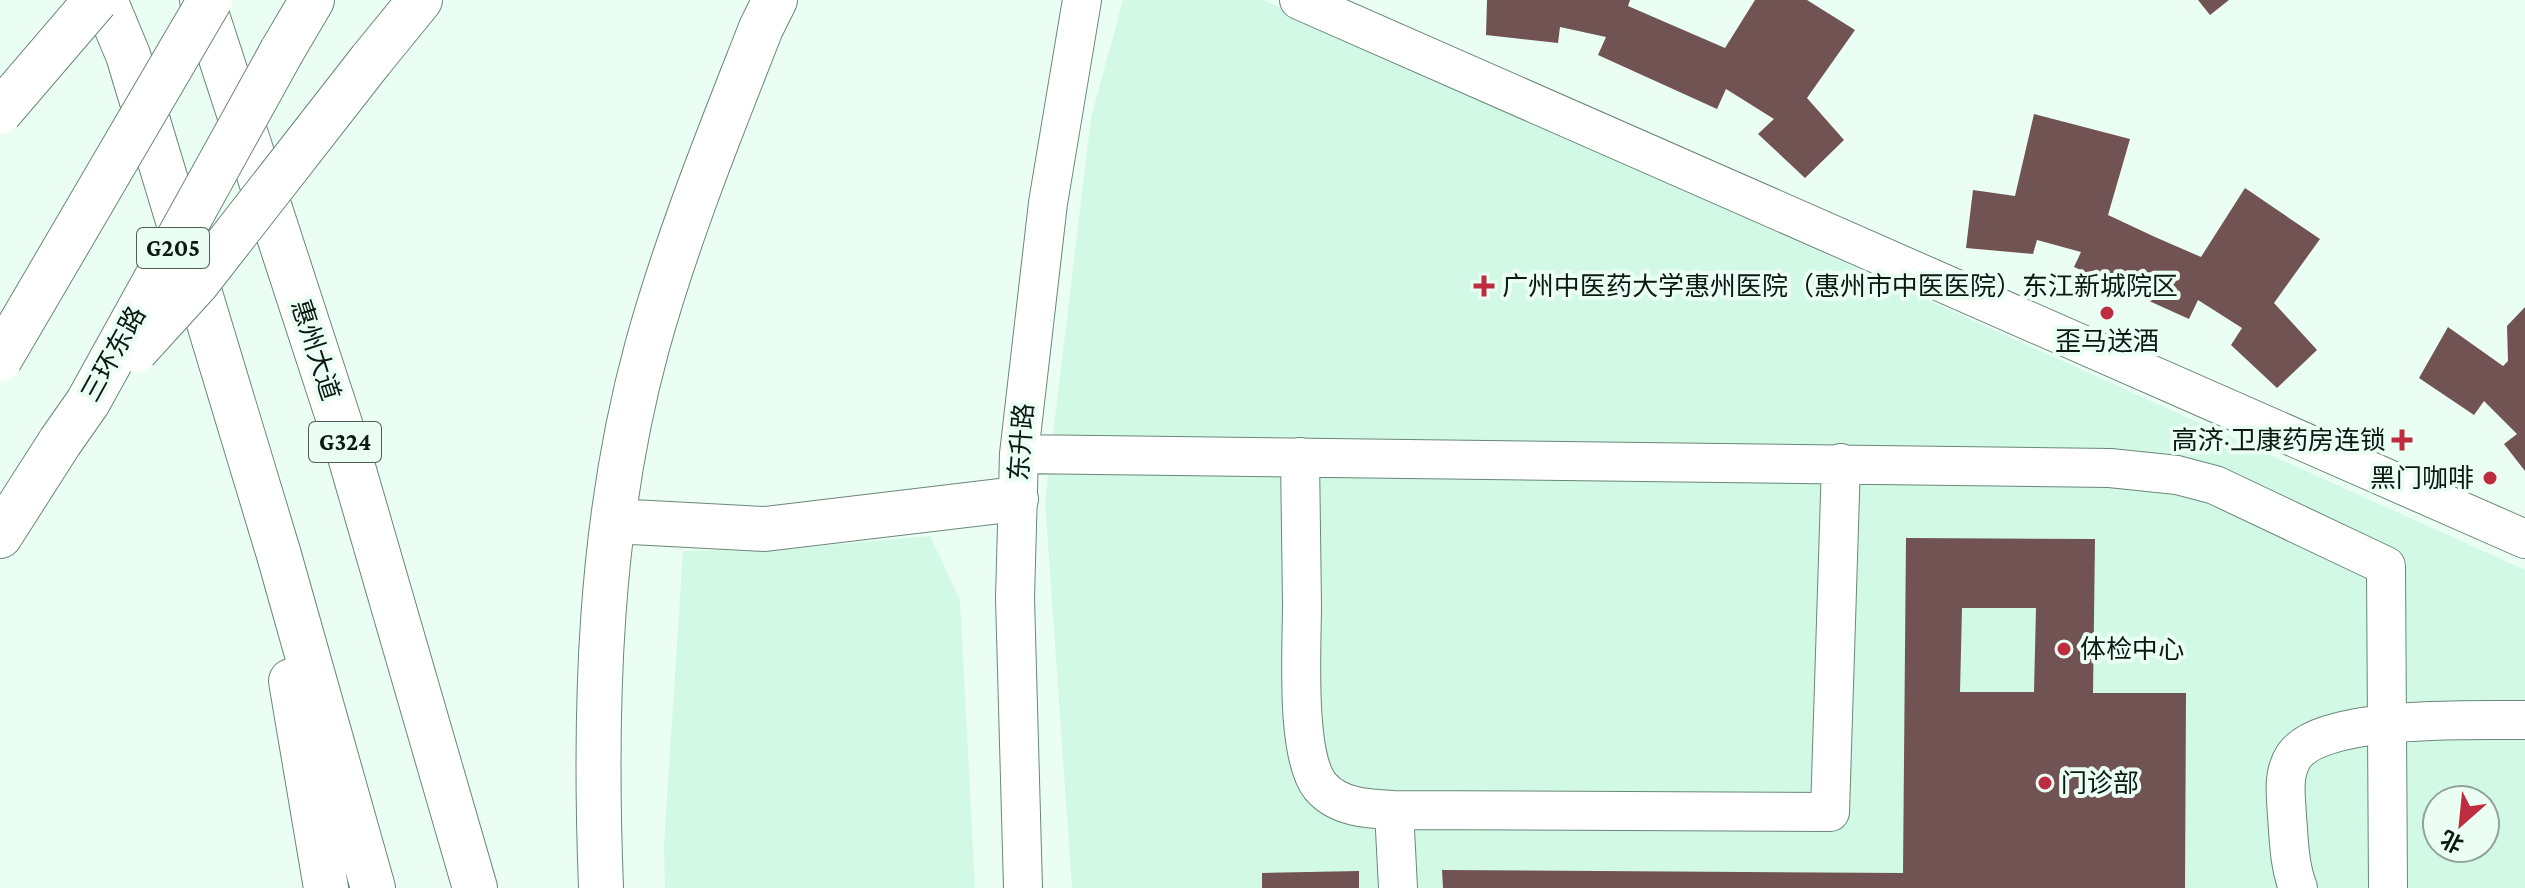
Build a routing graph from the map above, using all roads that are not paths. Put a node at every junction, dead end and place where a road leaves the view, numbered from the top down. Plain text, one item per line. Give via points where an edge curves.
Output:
1 (95, 0) edge
2 (105, 0) edge
3 (202, 0) edge
4 (210, 0) edge
5 (312, 0) edge
6 (420, 0) edge
7 (775, 0) edge
8 (1082, 0) edge
9 (1299, 0) edge
10 (128, 55) junction
11 (0, 112) edge
12 (0, 359) edge
13 (88, 402) junction
14 (1019, 454) junction
15 (1300, 457) junction
16 (1841, 463) junction
17 (1016, 499) junction
18 (613, 521) junction
19 (0, 536) edge
20 (2525, 539) edge
21 (279, 555) junction
22 (2525, 720) edge
23 (2387, 722) junction
24 (1394, 810) junction
25 (326, 888) edge
26 (373, 888) edge
27 (475, 888) edge
28 (601, 888) edge
29 (1023, 888) edge
30 (1398, 888) edge
31 (2298, 888) edge
32 (2388, 888) edge

1 - 10 highway
1 - 11 highway, bridge
2 - 10 highway
3 - 27 highway, 惠州大道 / G324 via 344,436
4 - 12 highway, bridge
5 - 13 highway, 三环东路 / G205, bridge
6 - 13 highway, bridge via 197,283
7 - 18 highway via 663,293 634,404
8 - 14 street, 东升路 via 1048,203
9 - 20 street
10 - 21 highway
13 - 19 highway, 三环东路 / G205, bridge
14 - 15 street
14 - 17 street, 东升路
15 - 16 street
15 - 24 street via 1302,693 1310,764 1320,786 1335,799
16 - 23 street via 2136,470 2203,480 2244,497 2386,566
16 - 24 street via 1830,812
17 - 18 highway via 765,529
17 - 29 street, 东升路
18 - 28 highway via 599,687
21 - 25 highway via 293,707
21 - 26 highway
22 - 23 street
23 - 31 street via 2316,739 2293,759 2285,786 2291,868
23 - 32 street
24 - 30 street

